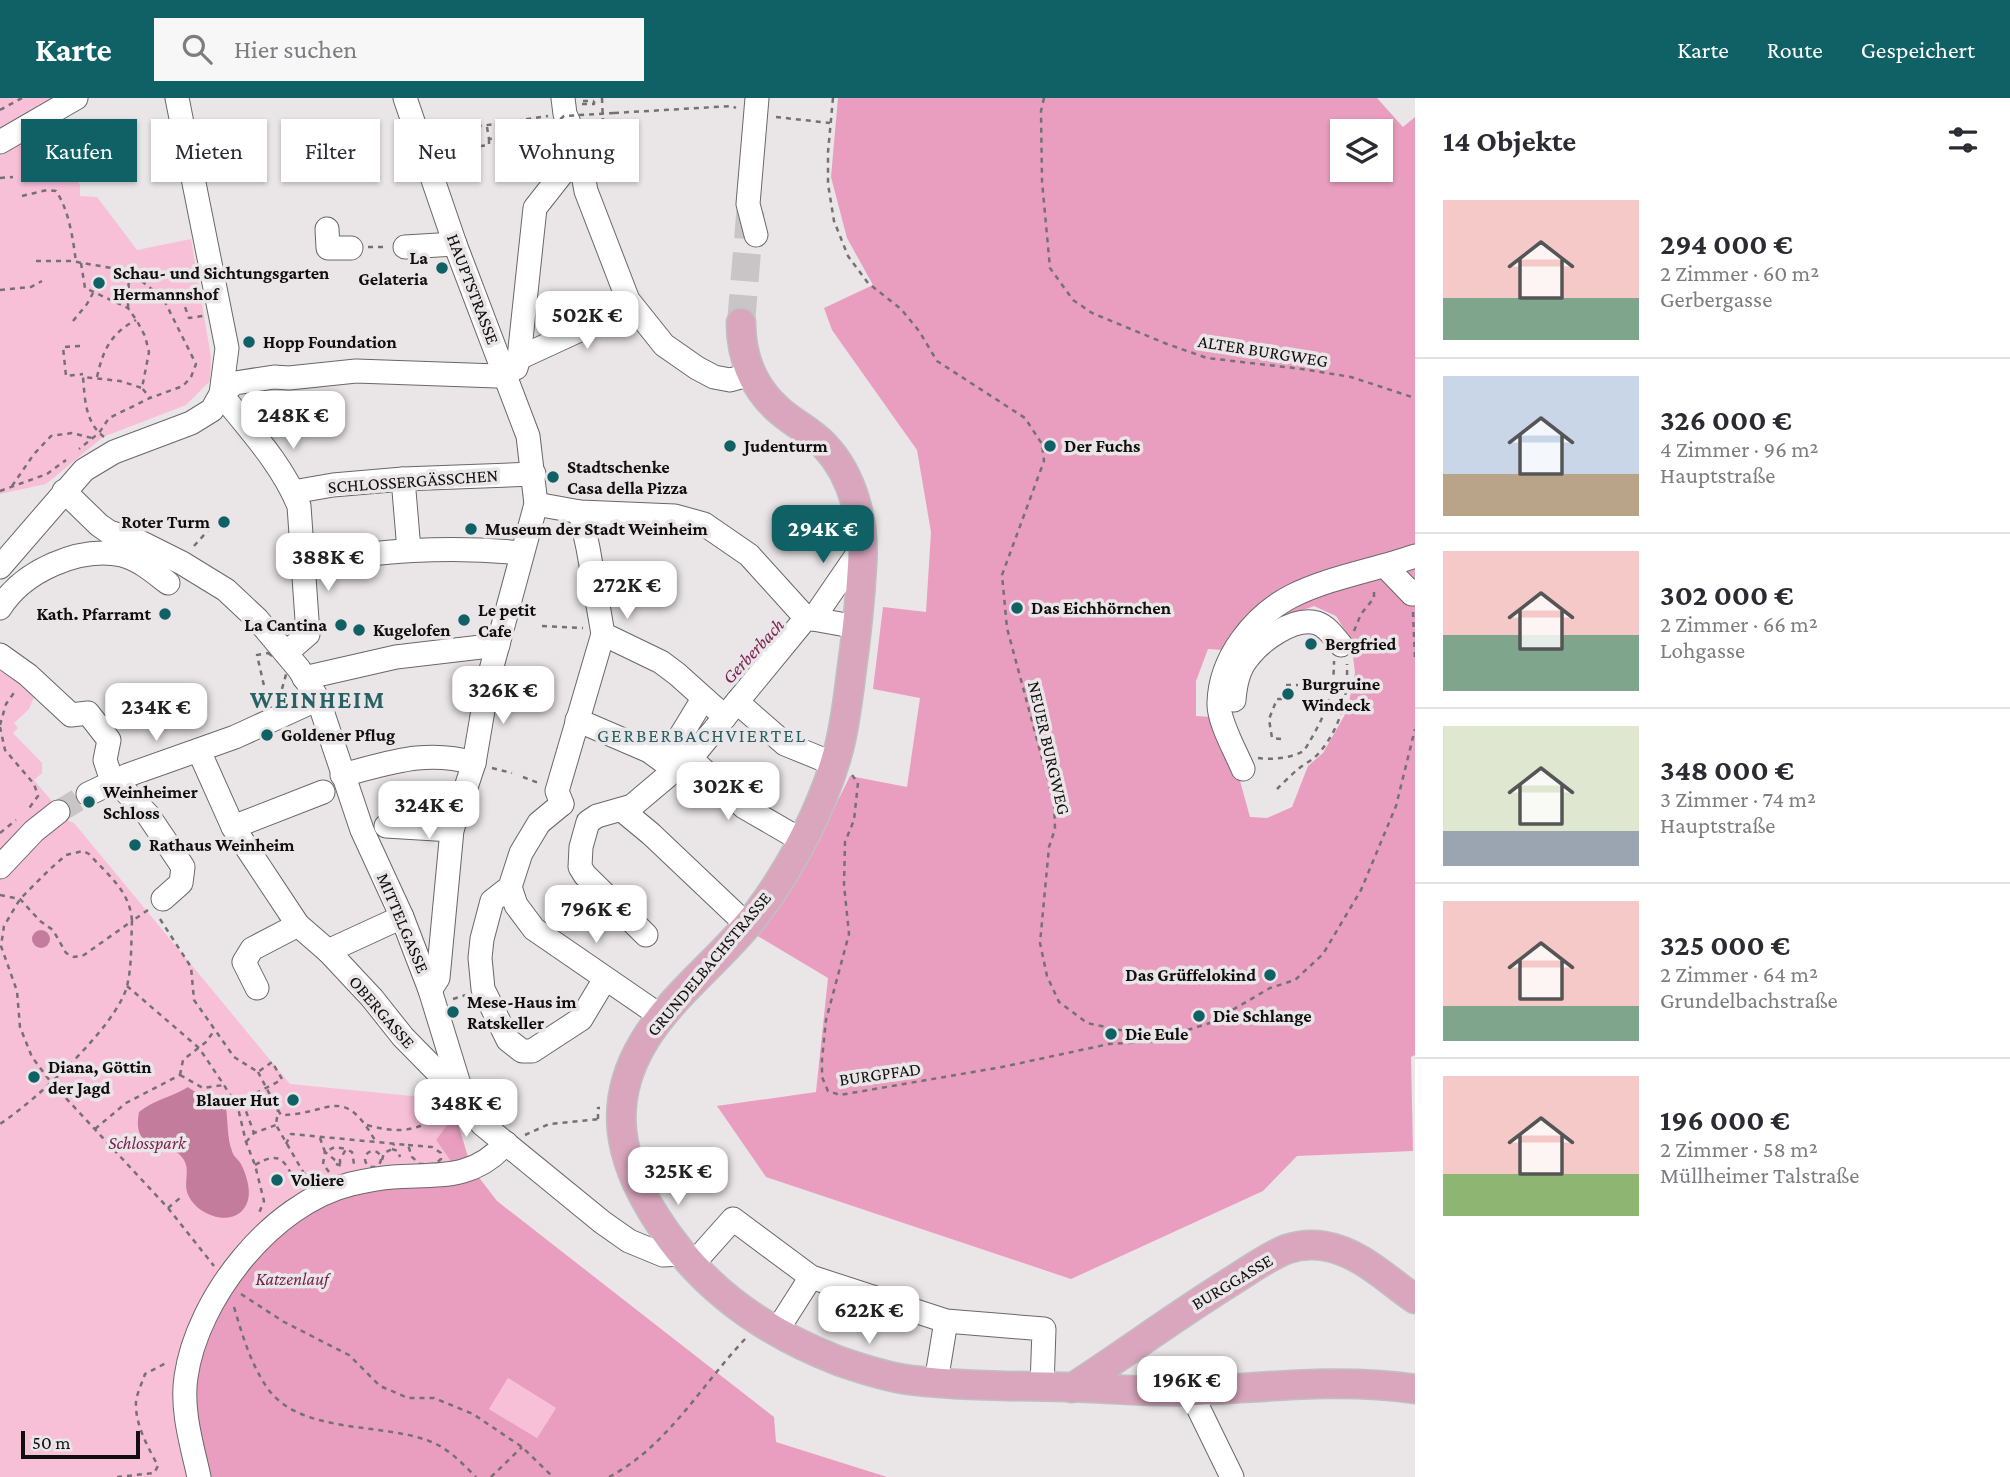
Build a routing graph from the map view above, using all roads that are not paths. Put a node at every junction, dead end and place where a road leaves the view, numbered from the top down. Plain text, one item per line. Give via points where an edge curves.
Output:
1 (76, 98) edge
2 (177, 98) edge
3 (405, 98) edge
4 (757, 106) edge
5 (1, 147) edge
6 (555, 182) edge
7 (584, 182) edge
8 (327, 229) dead end
9 (756, 235) dead end
10 (456, 244) junction
11 (405, 247) road end
12 (351, 248) road end
13 (628, 300) junction
14 (741, 323) tunnel mouth
15 (512, 366) junction
16 (752, 374) junction
17 (220, 394) junction
18 (534, 474) junction
19 (403, 480) junction
20 (55, 487) junction
21 (293, 492) junction
22 (536, 504) junction
23 (580, 512) junction
24 (863, 546) junction
25 (409, 550) junction
26 (522, 553) junction
27 (1415, 556) edge
28 (304, 563) junction
29 (0, 567) edge
30 (1379, 574) junction
31 (168, 583) dead end
32 (1414, 593) edge
33 (0, 608) edge
34 (809, 619) junction
35 (857, 627) junction
36 (595, 631) junction
37 (1343, 644) road end
38 (498, 645) junction
39 (286, 653) junction
40 (0, 655) edge
41 (294, 682) junction
42 (318, 699) junction
43 (703, 699) junction
44 (731, 710) junction
45 (577, 720) junction
46 (1225, 726) junction
47 (199, 751) junction
48 (675, 762) junction
49 (474, 763) junction
50 (1249, 763) road end
51 (834, 764) junction
52 (342, 775) junction
53 (114, 781) junction
54 (323, 792) dead end
55 (88, 794) tunnel mouth
56 (562, 804) junction
57 (622, 810) junction
58 (58, 812) tunnel mouth
59 (589, 821) junction
60 (386, 826) dead end
61 (233, 827) junction
62 (452, 830) junction
63 (801, 840) junction
64 (0, 867) edge
65 (510, 887) junction
66 (158, 903) road end
67 (298, 925) junction
68 (747, 925) junction
69 (405, 926) junction
70 (441, 932) junction
71 (646, 935) dead end
72 (328, 951) junction
73 (606, 979) junction
74 (257, 988) dead end
75 (432, 998) junction
76 (663, 1017) junction
77 (466, 1100) junction
78 (506, 1143) junction
79 (687, 1259) junction
80 (811, 1277) junction
81 (1415, 1299) edge
82 (946, 1321) junction
83 (776, 1332) junction
84 (1129, 1351) junction
85 (936, 1382) junction
86 (1042, 1387) junction
87 (1072, 1388) junction
88 (1415, 1389) edge
89 (1147, 1391) junction
90 (1190, 1391) junction
91 (199, 1477) edge
92 (1232, 1477) edge

1 - 5 street
2 - 17 street via 227,348
3 - 10 street, HAUPTSTRASSE
4 - 9 street via 748,204
6 - 15 street via 535,208
7 - 13 street
8 - 12 street via 328,248
10 - 11 street
10 - 15 street, HAUPTSTRASSE
13 - 15 street via 597,322
13 - 16 street via 664,345 697,368 730,380
14 - 16 main road, GRUNDELBACHSTRASSE via 743,353
15 - 17 street via 497,376 356,371 274,377 235,383
15 - 18 street, HAUPTSTRASSE
16 - 24 main road, GRUNDELBACHSTRASSE via 781,412 818,440 842,470 856,506
17 - 20 street via 212,410 191,423 119,450
17 - 21 street
18 - 19 street, SCHLOSSERGÄSSCHEN
18 - 22 street, HAUPTSTRASSE
19 - 21 street, SCHLOSSERGÄSSCHEN
19 - 25 street
20 - 29 street
20 - 39 street, MITTELGASSE via 109,532 140,542 226,590
21 - 28 street via 299,506
22 - 23 street
22 - 26 street, HAUPTSTRASSE
23 - 34 street via 657,514 704,524 749,555
23 - 36 street via 589,548
24 - 34 street
24 - 35 main road, GRUNDELBACHSTRASSE
25 - 26 street
25 - 28 street
26 - 38 street, HAUPTSTRASSE
27 - 30 street
28 - 39 street via 308,634
30 - 32 street
30 - 46 street via 1317,586 1290,597 1262,618 1227,663 1219,703
31 - 33 street via 124,555 100,553 36,572 6,597
34 - 35 street
34 - 44 street
35 - 51 main road, GRUNDELBACHSTRASSE via 844,726
36 - 43 street via 661,662
36 - 45 street
37 - 46 street via 1316,623 1292,624 1272,636 1247,659
38 - 41 street via 396,657
38 - 49 street, HAUPTSTRASSE
39 - 41 street, MITTELGASSE
40 - 53 street via 71,716 88,713 108,740 105,761
41 - 42 street, MITTELGASSE
42 - 47 street
42 - 52 street, MITTELGASSE
43 - 44 street
43 - 48 street via 675,745
44 - 48 street
44 - 51 street via 785,744
45 - 48 street
45 - 56 street via 557,791
46 - 50 street
47 - 53 street
47 - 61 street, OBERGASSE
48 - 57 street via 632,806
48 - 63 street
49 - 52 street via 434,755
49 - 62 street, HAUPTSTRASSE
51 - 63 main road, GRUNDELBACHSTRASSE
52 - 69 street, MITTELGASSE
53 - 55 street
53 - 66 street via 148,816 183,867 181,883
54 - 61 street
56 - 59 street
56 - 65 street via 539,823 521,853
57 - 59 street
57 - 68 street
58 - 64 street
59 - 71 street via 580,867
60 - 62 street
61 - 67 street, OBERGASSE
62 - 70 street, HAUPTSTRASSE
63 - 68 main road, GRUNDELBACHSTRASSE
65 - 73 street via 516,905 534,929
65 - 73 street via 492,901 480,958 483,989 508,1041 522,1051 532,1051 582,1019
67 - 72 street, OBERGASSE
67 - 74 street via 252,949 244,962
68 - 76 main road, GRUNDELBACHSTRASSE
69 - 70 street
69 - 72 street
69 - 75 street, MITTELGASSE
70 - 75 street, HAUPTSTRASSE
72 - 77 street, OBERGASSE
73 - 76 street
75 - 77 street
76 - 79 main road, GRUNDELBACHSTRASSE via 628,1073 621,1132 636,1184
77 - 78 street via 482,1124
78 - 79 street via 629,1241
78 - 91 street via 496,1154 452,1175 391,1177 330,1190 265,1223 220,1276 186,1378 187,1424
79 - 80 street via 733,1219
79 - 83 main road, GRUNDELBACHSTRASSE via 728,1299
80 - 82 street
80 - 83 street
81 - 84 main road, BURGGASSE via 1355,1256 1326,1247 1289,1248 1193,1305
82 - 85 street
82 - 86 street via 1044,1329
83 - 85 main road, GRUNDELBACHSTRASSE via 861,1369
84 - 87 main road, BURGGASSE
84 - 89 main road
85 - 86 main road, GRUNDELBACHSTRASSE
86 - 87 main road, GRUNDELBACHSTRASSE
87 - 89 main road, GRUNDELBACHSTRASSE
88 - 90 main road, GRUNDELBACHSTRASSE via 1338,1383
89 - 90 main road, GRUNDELBACHSTRASSE
90 - 92 street

